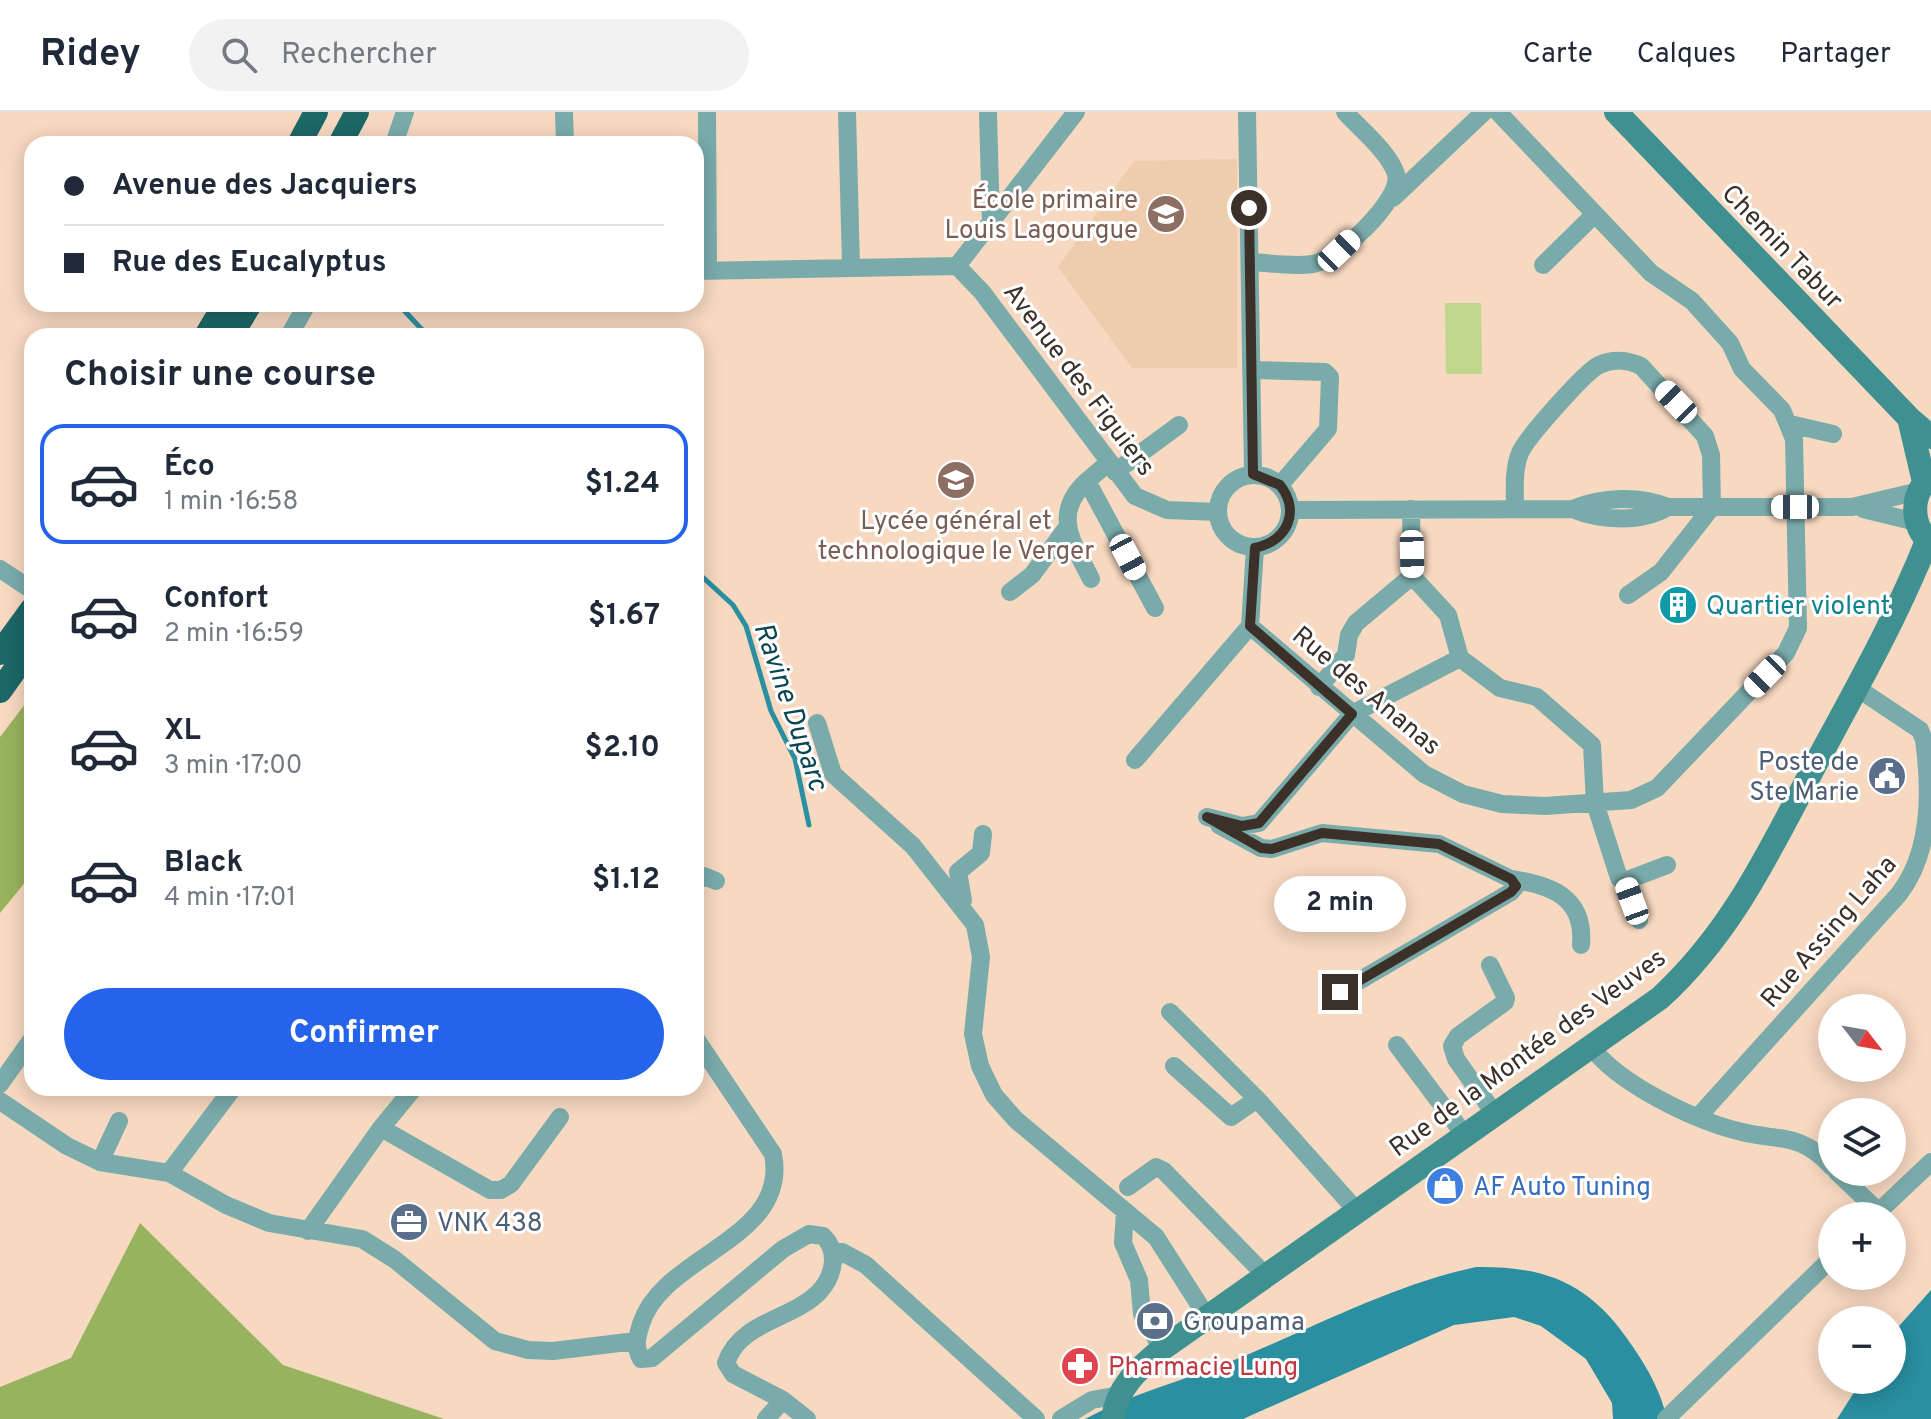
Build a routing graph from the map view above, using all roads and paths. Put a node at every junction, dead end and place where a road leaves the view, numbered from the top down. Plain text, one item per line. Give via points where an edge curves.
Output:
1 (316, 112) edge
2 (332, 112) edge
3 (357, 112) edge
4 (405, 112) edge
5 (564, 112) edge
6 (707, 112) edge
7 (847, 112) edge
8 (988, 112) edge
9 (1076, 112) edge
10 (1247, 112) edge
11 (1345, 112) edge
12 (1484, 112) edge
13 (1498, 112) edge
14 (1616, 112) edge
15 (303, 136) edge
16 (319, 136) edge
17 (344, 136) edge
18 (397, 136) edge
19 (565, 136) edge
20 (1392, 199) junction
21 (704, 207) edge
22 (1595, 214) junction
23 (991, 224) junction
24 (1251, 262) junction
25 (1543, 265) dead end
26 (851, 266) junction
27 (957, 266) junction
28 (704, 270) edge
29 (1251, 370) junction
30 (1909, 418) junction
31 (1790, 424) junction
32 (1179, 425) dead end
33 (1833, 434) dead end
34 (1931, 437) edge
35 (1111, 468) junction
36 (1253, 474) junction
37 (1087, 481) junction
38 (1925, 483) edge
39 (1280, 485) junction
40 (1712, 507) junction
41 (1795, 507) junction
42 (1852, 507) junction
43 (1411, 509) junction
44 (1515, 509) junction
45 (1291, 510) junction
46 (1218, 512) junction
47 (1068, 526) junction
48 (1925, 535) edge
49 (1255, 548) junction
50 (0, 569) edge
51 (1931, 573) edge
52 (1412, 576) junction
53 (1091, 579) dead end
54 (24, 585) edge
55 (1010, 592) dead end
56 (1628, 595) dead end
57 (1155, 608) dead end
58 (1896, 618) junction
59 (24, 620) edge
60 (1250, 626) junction
61 (0, 653) edge
62 (24, 657) edge
63 (1460, 658) junction
64 (1319, 687) junction
65 (1857, 688) junction
66 (0, 691) edge
67 (1352, 714) junction
68 (817, 723) dead end
69 (1135, 760) dead end
70 (1595, 803) junction
71 (983, 834) dead end
72 (1667, 865) dead end
73 (704, 876) edge
74 (1511, 879) junction
75 (716, 881) dead end
76 (1625, 881) junction
77 (961, 904) junction
78 (1639, 920) dead end
79 (1581, 945) dead end
80 (1490, 965) dead end
81 (1340, 992) dead end
82 (1170, 1012) dead end
83 (1397, 1045) dead end
84 (1590, 1045) junction
85 (24, 1050) edge
86 (704, 1051) edge
87 (1174, 1066) dead end
88 (0, 1084) edge
89 (227, 1096) edge
90 (407, 1096) edge
91 (1257, 1099) junction
92 (0, 1101) edge
93 (1494, 1113) junction
94 (560, 1117) dead end
95 (1698, 1117) junction
96 (119, 1121) dead end
97 (381, 1128) junction
98 (1463, 1133) junction
99 (1818, 1153) edge
100 (100, 1162) junction
101 (1931, 1162) edge
102 (169, 1173) junction
103 (1850, 1186) edge
104 (1128, 1187) dead end
105 (1865, 1202) edge
106 (1889, 1202) edge
107 (1356, 1210) junction
108 (1125, 1212) junction
109 (308, 1231) junction
110 (833, 1252) junction
111 (1818, 1272) edge
112 (1266, 1276) junction
113 (1207, 1317) junction
114 (636, 1341) junction
115 (1162, 1349) junction
116 (783, 1400) junction
117 (1116, 1405) edge
118 (766, 1419) edge
119 (807, 1419) edge
120 (1036, 1419) edge
121 (1061, 1419) edge
122 (1666, 1419) edge

1 - 15 highway
2 - 16 highway
3 - 17 highway
4 - 18 street
5 - 19 street
6 - 21 street
7 - 26 street
8 - 23 street
9 - 23 street
10 - 24 street
11 - 20 street via 1393,166 1397,185
12 - 20 street
13 - 22 street
14 - 30 main road, Chemin Tabur
20 - 24 street via 1326,260
22 - 25 street
22 - 31 street via 1651,273 1692,301
23 - 27 street
24 - 29 street
26 - 27 street
26 - 28 street
27 - 35 street, Avenue des Figuiers via 982,292
29 - 36 street
29 - 39 street via 1325,372 1330,377 1328,429
30 - 34 main road, Chemin Tabur
30 - 38 main road
31 - 33 street
31 - 41 street, Rue des Ananas
32 - 35 street
35 - 37 street
35 - 46 street, Avenue des Figuiers via 1135,496 1156,507
36 - 39 street
36 - 46 street via 1224,490
37 - 47 street via 1071,497
37 - 57 street
38 - 42 street
38 - 48 main road
39 - 45 street
40 - 41 street
40 - 44 street via 1668,507 1642,518 1596,517 1572,509
40 - 44 street via 1711,455 1705,436 1641,366 1627,360 1595,367 1532,433 1515,468
40 - 56 street via 1661,572
41 - 42 street
41 - 70 street, Rue des Ananas via 1798,628 1786,653 1657,788 1631,800
42 - 48 street
43 - 44 street
43 - 45 street
43 - 52 street
45 - 49 street via 1277,540
46 - 49 street via 1225,534
47 - 53 street
47 - 55 street via 1032,575
48 - 58 main road
49 - 60 street
50 - 54 street
51 - 58 main road
52 - 63 street via 1444,608
52 - 64 street via 1356,623 1346,655
58 - 65 main road, Rue de la Montée des Veuves
59 - 61 highway
60 - 64 street, Rue des Ananas
60 - 69 street
62 - 66 highway
63 - 67 street
63 - 70 street via 1500,688 1537,697 1588,740
64 - 67 street, Rue des Ananas
65 - 84 main road, Rue de la Montée des Veuves via 1715,941 1660,998
65 - 95 street, Rue Assing Laha via 1920,730 1924,740 1926,832 1919,865 1899,894
67 - 70 street, Rue des Ananas via 1424,774 1463,794 1502,804
67 - 74 street via 1259,823 1242,826 1207,817 1261,848 1322,833 1439,844
68 - 77 street via 833,774 913,846
70 - 76 street via 1615,872
71 - 77 street via 981,853 956,878 964,890
72 - 76 street
73 - 75 street
74 - 79 street via 1563,896 1583,925
74 - 81 street via 1516,886 1511,892
76 - 78 street
77 - 108 street via 981,946 973,1034 994,1095
80 - 93 street via 1505,1002 1452,1046
82 - 91 street
83 - 98 street
84 - 93 main road, Rue de la Montée des Veuves
84 - 95 street via 1619,1074
85 - 88 street
86 - 114 street via 773,1154 773,1188 737,1234 664,1286 643,1317
87 - 91 street via 1231,1117
89 - 102 street
90 - 97 street
91 - 107 street
92 - 100 street
93 - 98 main road, Rue de la Montée des Veuves
94 - 97 street via 511,1184 501,1190 490,1190
95 - 99 street via 1742,1132 1794,1139
96 - 100 street
97 - 109 street
98 - 107 main road, Rue de la Montée des Veuves
100 - 102 street
101 - 106 street
102 - 109 street via 246,1215
103 - 105 street
104 - 112 street via 1149,1169 1164,1171
107 - 112 main road, Rue de la Montée des Veuves
108 - 113 street via 1156,1237
108 - 115 street via 1123,1243 1142,1291 1142,1314
109 - 114 street via 362,1239 380,1249 495,1341 512,1347 553,1351
110 - 114 street via 823,1236 809,1234 783,1249 652,1358 641,1359
110 - 116 street via 832,1268 819,1292 762,1324 728,1356 733,1374
110 - 120 street via 866,1265
111 - 122 street
112 - 113 main road, Rue de la Montée des Veuves
113 - 115 main road, Rue de la Montée des Veuves
115 - 117 main road, Rue de la Montée des Veuves via 1131,1377
116 - 118 street
116 - 119 street
117 - 121 street via 1092,1400

